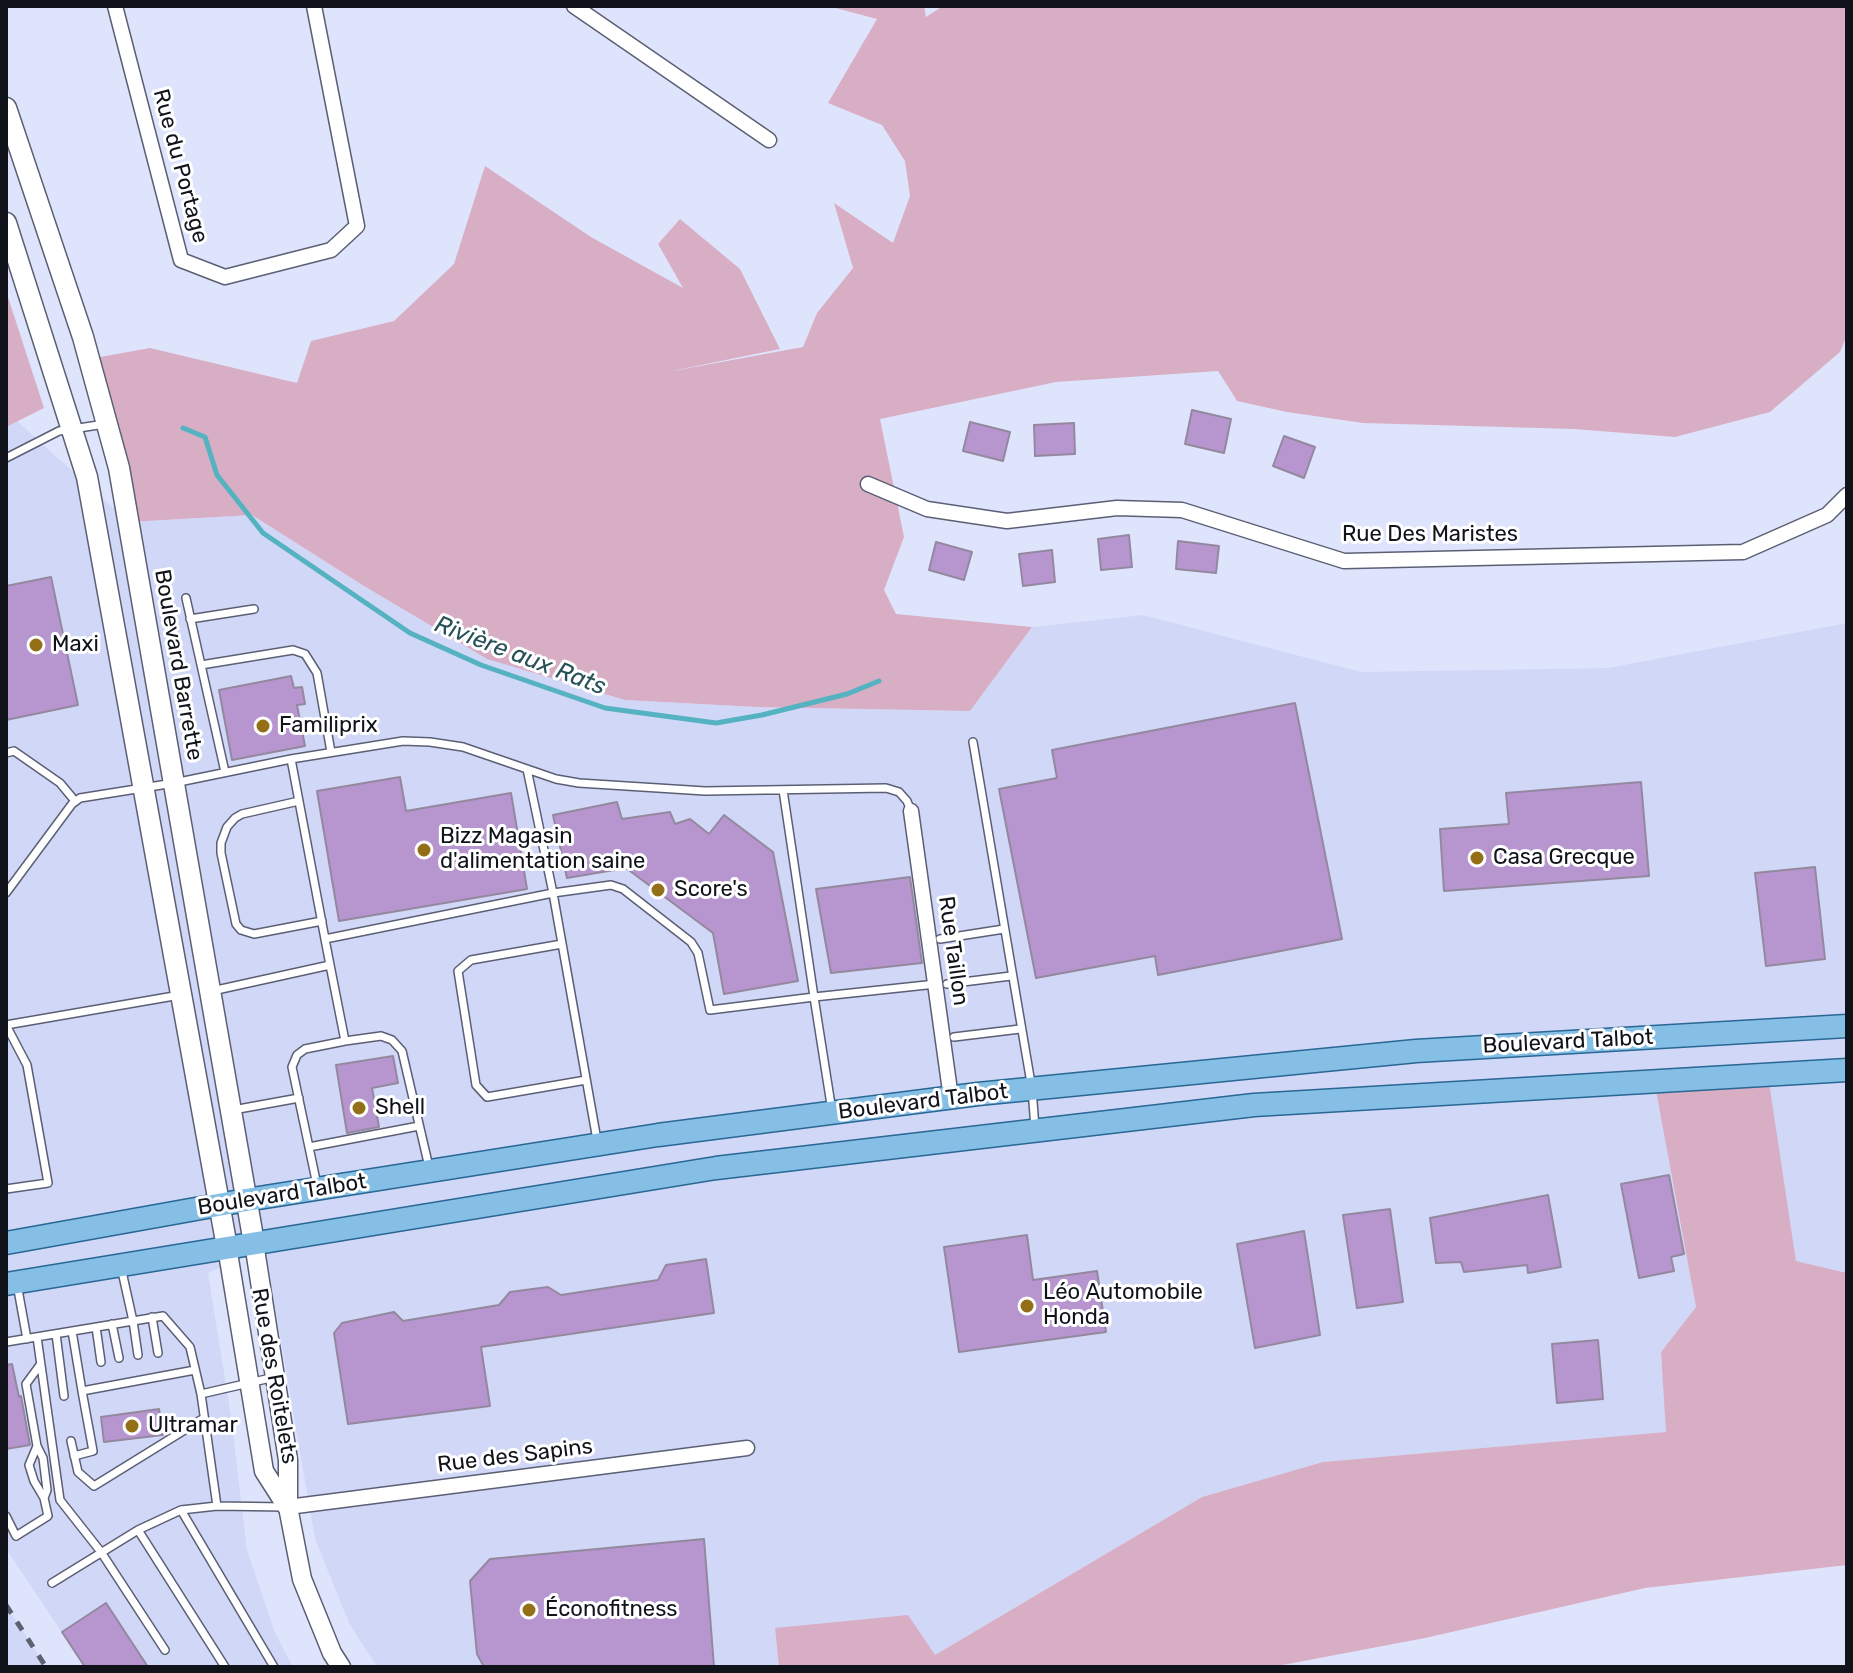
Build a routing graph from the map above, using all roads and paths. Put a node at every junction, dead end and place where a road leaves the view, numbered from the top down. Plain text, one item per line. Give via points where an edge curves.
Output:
1 (115, 6) edge
2 (314, 6) edge
3 (574, 6) edge
4 (7, 116) edge
5 (769, 140) dead end
6 (6, 223) edge
7 (107, 424) junction
8 (72, 429) junction
9 (6, 458) edge
10 (868, 484) dead end
11 (1847, 495) edge
12 (186, 598) dead end
13 (254, 609) dead end
14 (190, 619) junction
15 (201, 665) junction
16 (973, 742) dead end
17 (331, 752) junction
18 (6, 753) edge
19 (291, 759) junction
20 (527, 769) junction
21 (225, 772) junction
22 (174, 783) junction
23 (144, 788) junction
24 (783, 790) junction
25 (75, 801) junction
26 (299, 801) junction
27 (911, 811) joint
28 (6, 893) edge
29 (553, 893) junction
30 (322, 921) junction
31 (1004, 929) junction
32 (325, 939) junction
33 (940, 939) dead end
34 (562, 944) junction
35 (330, 965) junction
36 (1011, 976) junction
37 (941, 984) junction
38 (210, 991) junction
39 (182, 995) junction
40 (814, 997) junction
41 (6, 1026) edge
42 (1847, 1026) edge
43 (1020, 1029) junction
44 (954, 1037) dead end
45 (345, 1041) junction
46 (1847, 1070) edge
47 (586, 1080) junction
48 (1032, 1089) junction
49 (299, 1098) junction
50 (951, 1098) junction
51 (231, 1111) junction
52 (832, 1113) junction
53 (419, 1126) junction
54 (1035, 1130) junction
55 (598, 1145) junction
56 (309, 1147) junction
57 (430, 1171) junction
58 (6, 1189) edge
59 (318, 1189) junction
60 (246, 1200) junction
61 (220, 1205) junction
62 (6, 1243) edge
63 (254, 1243) junction
64 (227, 1247) junction
65 (121, 1265) junction
66 (11, 1283) edge
67 (152, 1317) junction
68 (133, 1321) junction
69 (112, 1324) junction
70 (96, 1327) junction
71 (72, 1331) junction
72 (56, 1334) junction
73 (37, 1337) junction
74 (27, 1339) junction
75 (6, 1342) edge
76 (158, 1353) dead end
77 (138, 1355) dead end
78 (119, 1358) dead end
79 (101, 1362) dead end
80 (40, 1365) junction
81 (141, 1370) dead end
82 (195, 1370) junction
83 (275, 1377) junction
84 (142, 1380) junction
85 (249, 1381) junction
86 (82, 1391) junction
87 (201, 1394) junction
88 (64, 1396) dead end
89 (204, 1418) junction
90 (71, 1441) dead end
91 (37, 1446) junction
92 (747, 1448) dead end
93 (74, 1456) junction
94 (44, 1498) junction
95 (217, 1506) junction
96 (288, 1507) junction
97 (181, 1510) junction
98 (6, 1516) edge
99 (138, 1530) junction
100 (101, 1552) junction
101 (52, 1583) dead end
102 (165, 1650) dead end
103 (225, 1667) edge
104 (274, 1667) edge
105 (341, 1667) edge

1 - 2 street, Rue du Portage via 181,260 225,277 331,250 357,226
3 - 5 street
4 - 7 main road, Boulevard Barrette via 83,337
6 - 8 main road
7 - 8 lane
7 - 22 main road, Boulevard Barrette
8 - 9 lane
8 - 23 main road via 87,477
10 - 11 street, Rue Des Maristes via 927,509 1007,521 1117,508 1182,510 1344,561 1743,552 1827,515
12 - 14 lane
13 - 14 lane
14 - 15 lane
15 - 17 lane via 293,650 305,654 317,673
15 - 21 lane
16 - 31 lane
17 - 19 lane
17 - 20 lane via 430,742 463,747
18 - 25 lane via 14,751 60,783
19 - 21 lane
19 - 26 lane
20 - 24 lane via 579,783
20 - 29 lane
21 - 22 lane
22 - 23 lane
22 - 38 main road, Boulevard Barrette
23 - 25 lane
23 - 39 main road
24 - 27 lane via 886,788 899,792
24 - 40 lane
25 - 28 lane
26 - 30 lane
26 - 30 lane via 235,818 227,827 221,853 241,930 254,934
27 - 37 street, Rue Taillon
29 - 32 lane
29 - 34 lane
29 - 40 lane via 611,885 623,889 691,942 710,1010
30 - 32 lane
31 - 33 lane
31 - 36 lane
32 - 35 lane
34 - 47 lane
34 - 47 lane via 471,960 458,971 476,1085 487,1097
35 - 38 lane
35 - 45 lane
36 - 37 lane
36 - 43 lane
37 - 40 lane
37 - 50 street, Rue Taillon
38 - 51 main road, Boulevard Barrette
39 - 41 lane
39 - 61 main road
40 - 52 lane
41 - 58 lane via 27,1065 48,1183
42 - 48 main road, Boulevard Talbot via 1416,1051
43 - 44 lane
43 - 48 lane
45 - 49 lane via 297,1055 292,1067
45 - 53 lane via 381,1036 402,1051
46 - 54 main road, Boulevard Talbot via 1254,1105
47 - 55 lane
48 - 50 main road, Boulevard Talbot
48 - 54 lane
49 - 51 lane
49 - 56 lane
50 - 52 main road, Boulevard Talbot
51 - 60 main road, Boulevard Barrette
52 - 55 main road, Boulevard Talbot
53 - 56 lane
53 - 57 lane
54 - 63 main road, Boulevard Talbot via 716,1168
55 - 57 main road, Boulevard Talbot
56 - 59 lane
57 - 59 main road, Boulevard Talbot
59 - 60 main road, Boulevard Talbot
60 - 61 main road, Boulevard Talbot
60 - 63 main road, Boulevard Barrette
61 - 62 main road, Boulevard Talbot
61 - 64 main road
63 - 64 main road, Boulevard Talbot
63 - 83 street, Rue des Roitelets
64 - 65 main road, Boulevard Talbot
64 - 85 street, Rue des Roitelets
65 - 66 main road, Boulevard Talbot
65 - 68 lane
66 - 74 lane
67 - 68 lane
67 - 76 lane
67 - 82 lane via 163,1316 190,1347
68 - 69 lane
68 - 77 lane
69 - 70 lane
69 - 78 lane
70 - 71 lane
70 - 79 lane
71 - 72 lane
71 - 86 lane
72 - 73 lane
72 - 88 lane
73 - 74 lane
73 - 80 lane
74 - 75 lane
80 - 91 lane via 26,1384
80 - 100 lane via 60,1500
81 - 84 lane
82 - 84 lane via 161,1372
82 - 87 lane
83 - 85 lane
83 - 96 street, Rue des Roitelets via 288,1460
84 - 86 lane via 104,1382
85 - 87 lane
85 - 96 street, Rue des Roitelets via 264,1471
86 - 93 lane via 93,1451
87 - 89 lane
89 - 93 lane via 94,1486 78,1472
89 - 95 lane
90 - 93 lane
91 - 94 lane via 43,1458
91 - 94 lane via 29,1465
92 - 96 street, Rue des Sapins
94 - 98 lane via 48,1516 16,1536
95 - 96 lane
95 - 97 lane
96 - 105 street, Rue des Roitelets via 302,1579
97 - 99 lane
97 - 104 lane
99 - 100 lane
99 - 103 lane
100 - 101 lane
100 - 102 lane

